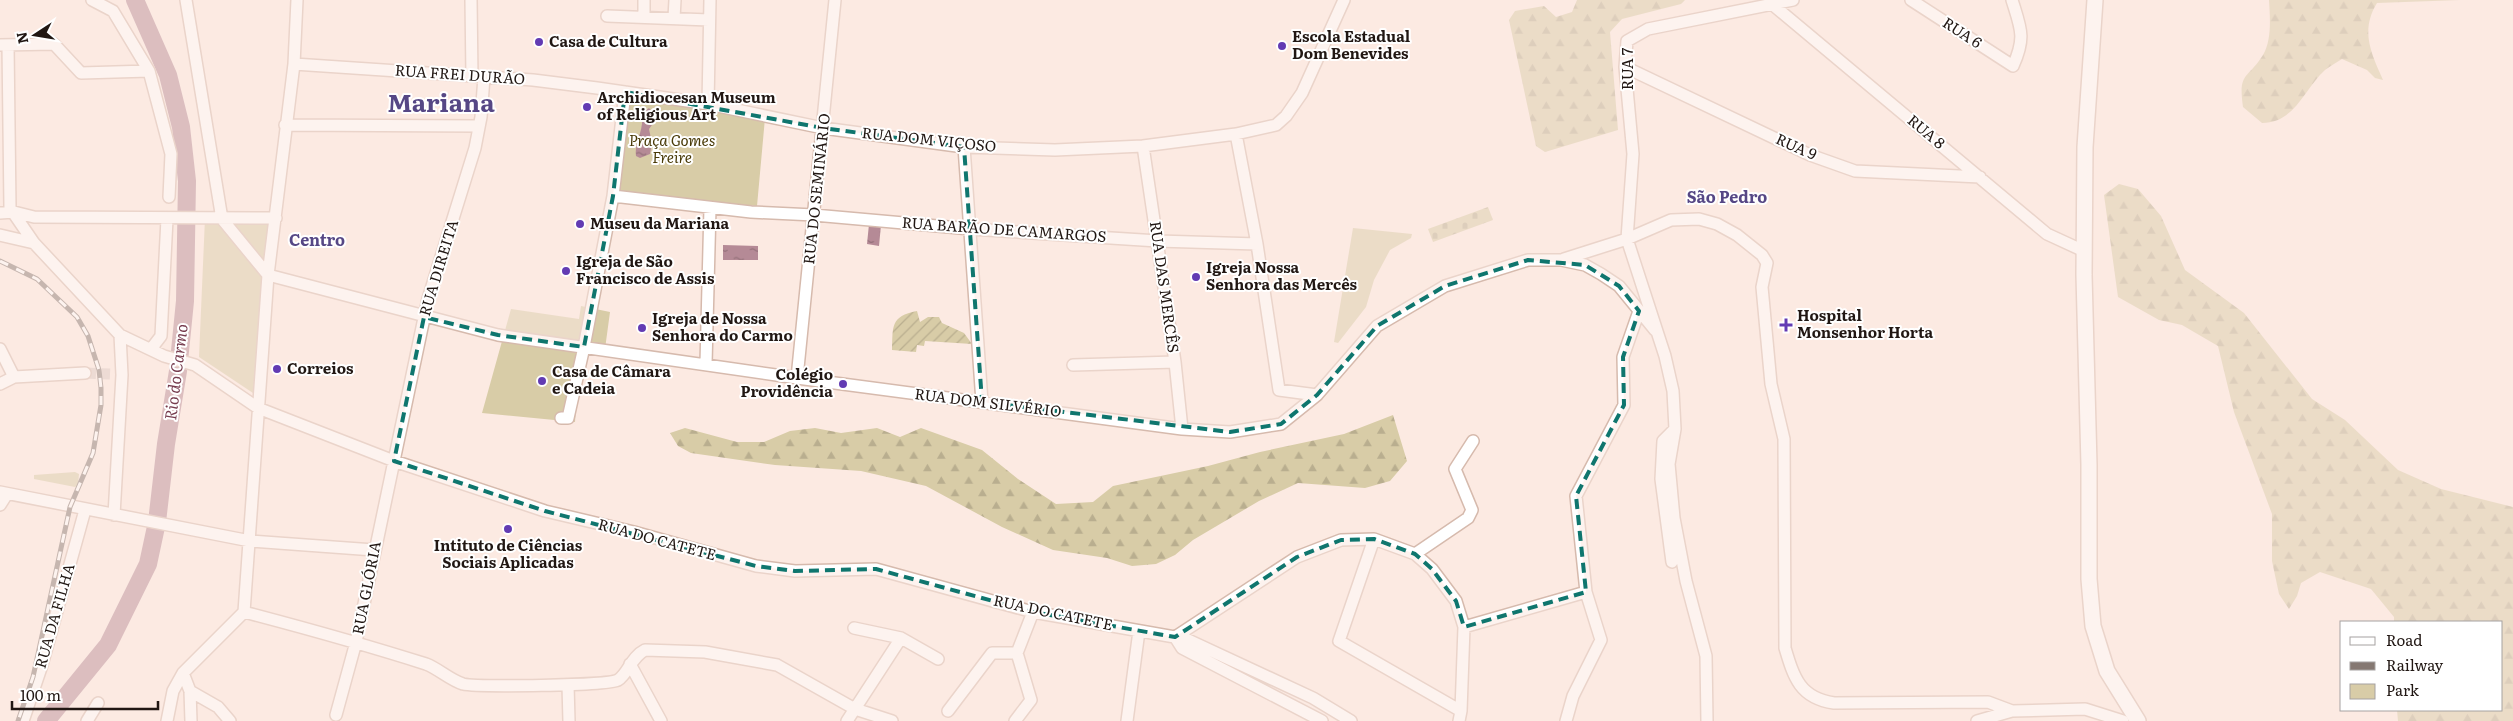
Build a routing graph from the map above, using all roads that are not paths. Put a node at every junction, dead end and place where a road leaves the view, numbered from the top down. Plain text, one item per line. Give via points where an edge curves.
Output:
1 (92, 0) edge
2 (186, 0) edge
3 (297, 0) edge
4 (471, 0) edge
5 (644, 0) edge
6 (675, 0) edge
7 (710, 0) edge
8 (835, 0) edge
9 (1344, 0) edge
10 (1793, 0) edge
11 (1911, 0) edge
12 (2012, 0) edge
13 (2096, 0) edge
14 (1773, 5) junction
15 (607, 16) dead end
16 (644, 17) junction
17 (674, 18) junction
18 (709, 20) junction
19 (4, 45) edge
20 (294, 64) junction
21 (1625, 67) junction
22 (149, 71) junction
23 (478, 76) junction
24 (625, 92) junction
25 (708, 104) junction
26 (285, 125) junction
27 (479, 126) junction
28 (823, 128) junction
29 (1236, 134) junction
30 (1143, 146) junction
31 (964, 147) junction
32 (1980, 177) junction
33 (613, 196) junction
34 (169, 197) dead end
35 (710, 208) junction
36 (14, 212) junction
37 (0, 213) edge
38 (814, 214) junction
39 (0, 217) edge
40 (34, 217) junction
41 (276, 218) junction
42 (170, 219) junction
43 (222, 219) junction
44 (971, 229) junction
45 (0, 235) edge
46 (1627, 239) junction
47 (1158, 241) junction
48 (34, 243) junction
49 (1257, 244) junction
50 (2084, 251) junction
51 (1561, 260) junction
52 (268, 275) junction
53 (1639, 311) junction
54 (424, 317) junction
55 (1655, 330) junction
56 (120, 335) junction
57 (584, 347) junction
58 (0, 349) edge
59 (151, 349) junction
60 (1175, 362) junction
61 (706, 364) junction
62 (1073, 365) dead end
63 (85, 374) tunnel mouth
64 (14, 377) junction
65 (797, 378) junction
66 (0, 384) edge
67 (1317, 395) junction
68 (982, 402) junction
69 (258, 408) junction
70 (561, 418) dead end
71 (1182, 429) junction
72 (1675, 429) junction
73 (1474, 441) dead end
74 (394, 460) junction
75 (3, 493) edge
76 (0, 505) edge
77 (85, 510) junction
78 (114, 515) junction
79 (1374, 539) junction
80 (250, 541) junction
81 (374, 550) junction
82 (1415, 554) junction
83 (1672, 562) dead end
84 (1586, 592) junction
85 (244, 612) junction
86 (1033, 612) junction
87 (1464, 627) junction
88 (854, 628) dead end
89 (1139, 631) junction
90 (1176, 637) junction
91 (901, 638) junction
92 (356, 642) junction
93 (1017, 653) junction
94 (938, 659) dead end
95 (630, 664) junction
96 (184, 673) junction
97 (568, 685) junction
98 (190, 691) junction
99 (1313, 698) junction
100 (98, 703) dead end
101 (855, 709) junction
102 (2012, 711) junction
103 (948, 712) dead end
104 (1306, 712) junction
105 (336, 715) dead end
106 (1460, 716) edge
107 (23, 721) edge
108 (87, 721) edge
109 (167, 721) edge
110 (190, 721) edge
111 (230, 721) edge
112 (569, 721) edge
113 (661, 721) edge
114 (848, 721) edge
115 (892, 721) edge
116 (1015, 721) edge
117 (1127, 721) edge
118 (1322, 721) edge
119 (1351, 721) edge
120 (1566, 721) edge
121 (1707, 721) edge
122 (1977, 721) edge
123 (2123, 721) edge
124 (2138, 721) edge

1 - 22 street via 113,11
2 - 43 street
3 - 20 street
4 - 23 street, RUA DIREITA
5 - 16 street
6 - 17 street
7 - 18 street
8 - 28 street, RUA DO SEMINÁRIO
9 - 29 street, RUA DOM VIÇOSO via 1302,93 1286,116 1276,125
10 - 14 street, RUA 7
11 - 12 street, RUA 6 via 2013,66 2022,35
13 - 50 main road via 2085,147
14 - 21 street, RUA 7 via 1648,29 1627,42
14 - 32 street, RUA 8
15 - 16 street
16 - 17 street
17 - 18 street
18 - 25 street
19 - 22 street via 54,44 80,73
19 - 36 street via 10,208
20 - 23 street, RUA FREI DURÃO
20 - 26 street
21 - 32 street, RUA 9 via 1810,155 1855,172
21 - 46 street, RUA 7 via 1632,154
22 - 34 street via 171,154
23 - 24 street, RUA FREI DURÃO
23 - 27 street, RUA DIREITA
24 - 25 street, RUA DOM VIÇOSO
24 - 33 street
25 - 28 street, RUA DOM VIÇOSO
26 - 27 street
26 - 41 street
27 - 54 street, RUA DIREITA via 468,174 433,279
28 - 31 street, RUA DOM VIÇOSO
28 - 38 street, RUA DO SEMINÁRIO
29 - 30 street, RUA DOM VIÇOSO
29 - 49 street
30 - 31 street, RUA DOM VIÇOSO via 1055,150
30 - 47 street, RUA DAS MERCÊS
31 - 44 street
32 - 50 street, RUA 8 via 2047,234
33 - 35 street
33 - 57 street
35 - 38 street, RUA BARÃO DE CAMARGOS
35 - 61 street
36 - 37 street
36 - 39 street
36 - 40 street
36 - 48 street
38 - 44 street, RUA BARÃO DE CAMARGOS
38 - 65 street, RUA DO SEMINÁRIO
40 - 42 street
40 - 48 street
41 - 43 street
41 - 52 street
42 - 43 street
42 - 59 street via 162,336
43 - 52 street
44 - 47 street, RUA BARÃO DE CAMARGOS
44 - 68 street
45 - 48 street
46 - 51 street
46 - 55 street
46 - 102 street via 1671,220 1699,219 1737,235 1767,263 1762,287 1765,319 1774,400 1784,439 1785,648 1800,686 1818,700 1834,703 1988,702
47 - 49 street, RUA BARÃO DE CAMARGOS
47 - 60 street, RUA DAS MERCÊS
48 - 56 street
49 - 67 street via 1279,390
50 - 124 main road via 2089,579 2093,626 2107,671
51 - 53 street via 1585,265 1601,274 1618,286
51 - 67 street, RUA DOM SILVÉRIO via 1528,260 1445,286 1377,326
52 - 54 street, RUA DOM SILVÉRIO
52 - 69 street
53 - 55 street
53 - 84 street via 1623,358 1624,405 1576,496
54 - 57 street, RUA DOM SILVÉRIO via 498,335
54 - 74 street, RUA DIREITA
55 - 72 street via 1673,390
56 - 59 street, RUA DO CATETE
56 - 78 street via 116,374
57 - 61 street, RUA DOM SILVÉRIO
57 - 70 street via 568,418
58 - 64 street
59 - 69 street, RUA DO CATETE via 195,365
60 - 62 street
60 - 71 street, RUA DAS MERCÊS
61 - 65 street, RUA DOM SILVÉRIO
63 - 64 street
64 - 66 street
65 - 68 street, RUA DOM SILVÉRIO
67 - 71 street, RUA DOM SILVÉRIO via 1281,424 1230,432
68 - 71 street, RUA DOM SILVÉRIO
69 - 74 street, RUA DO CATETE
69 - 80 street
72 - 83 street via 1664,441 1661,479
72 - 121 street via 1670,464 1674,518 1686,581 1706,656
73 - 82 street via 1455,469 1472,510 1468,518
74 - 81 street, RUA GLÓRIA
74 - 86 street, RUA DO CATETE via 545,511 756,566 795,571 876,569
75 - 76 street
75 - 77 street
77 - 78 street
77 - 107 street, RUA DA FILHA
78 - 80 street
79 - 82 street
79 - 90 street via 1341,540 1296,556
79 - 106 street via 1339,641
80 - 81 street
80 - 85 street
81 - 92 street, RUA GLÓRIA
82 - 87 street via 1432,569 1456,601
84 - 87 street
84 - 120 street via 1601,640 1573,696
85 - 92 street
85 - 96 street
86 - 89 street, RUA DO CATETE
86 - 93 street
87 - 106 street
88 - 91 street
89 - 90 street, RUA DO CATETE
89 - 117 street
90 - 99 street, RUA DO CATETE
90 - 104 street via 1182,648
91 - 94 street
91 - 101 street
92 - 97 street via 435,668 463,684
92 - 105 street, RUA GLÓRIA
93 - 103 street via 992,653
93 - 116 street via 1031,700
95 - 97 street via 619,680
95 - 101 street via 637,654 645,650 705,652 777,665
95 - 113 street
96 - 98 street
96 - 109 street via 173,691
97 - 112 street
98 - 110 street
98 - 111 street via 218,707
99 - 104 street
99 - 119 street, RUA DO CATETE
100 - 108 street
101 - 114 street
101 - 115 street
102 - 122 street
102 - 123 street via 2085,709
104 - 118 street

